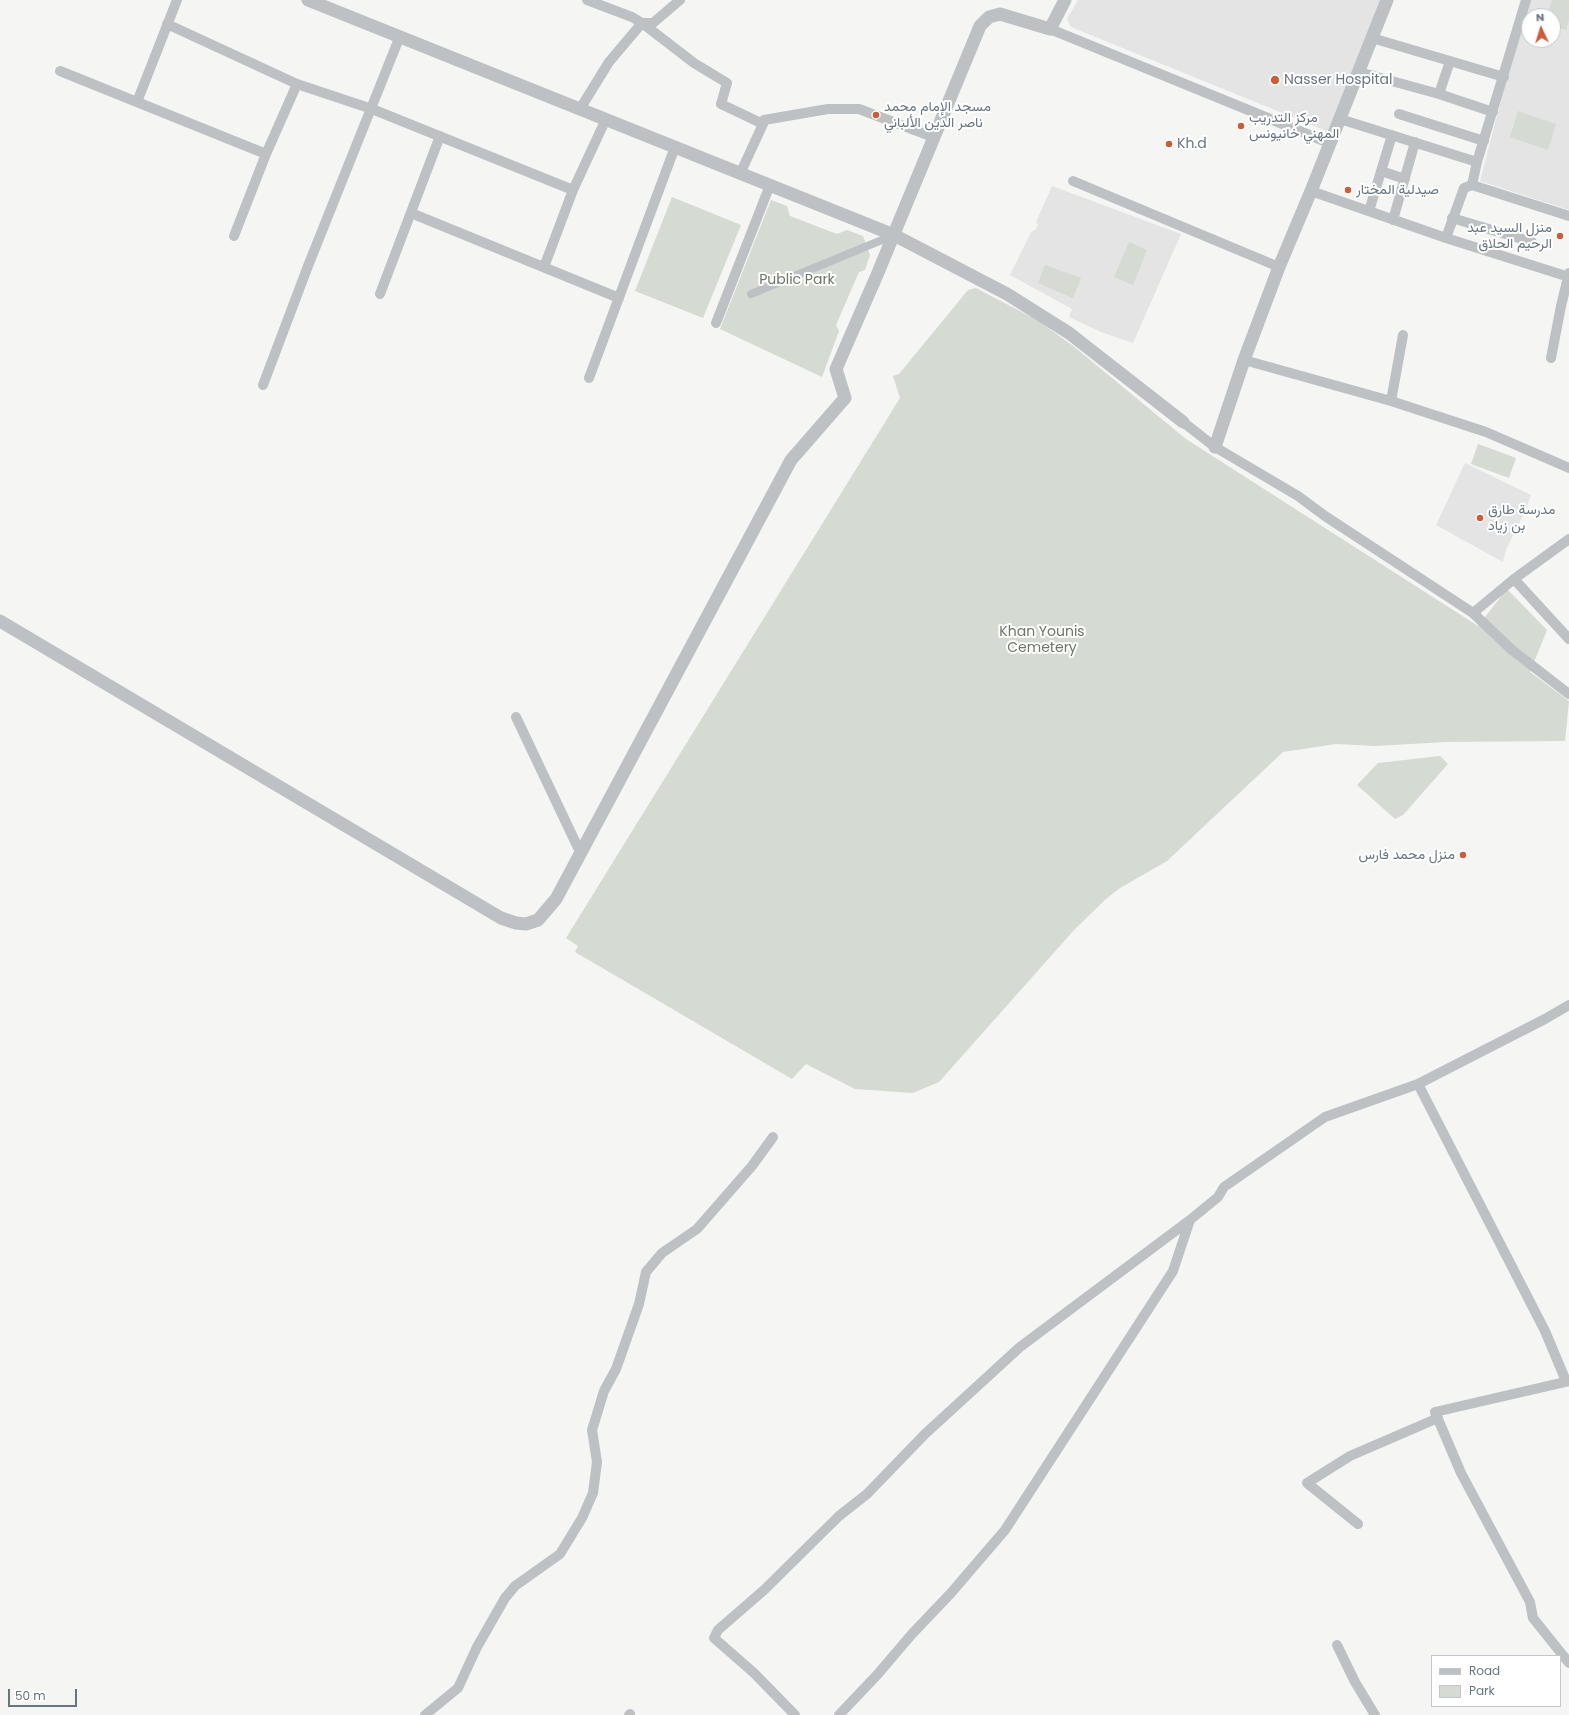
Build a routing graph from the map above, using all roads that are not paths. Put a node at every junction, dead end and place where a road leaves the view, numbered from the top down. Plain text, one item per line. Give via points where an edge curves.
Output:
1 (177, 0) edge
2 (308, 0) edge
3 (587, 0) edge
4 (680, 0) edge
5 (1065, 0) edge
6 (1387, 0) edge
7 (1524, 0) edge
8 (642, 23) junction
9 (167, 24) junction
10 (1050, 29) junction
11 (400, 36) junction
12 (1372, 38) junction
13 (1450, 61) junction
14 (60, 71) dead end
15 (1359, 72) junction
16 (1504, 77) junction
17 (297, 84) junction
18 (1439, 94) junction
19 (137, 102) junction
20 (372, 109) junction
21 (580, 109) junction
22 (1493, 112) junction
23 (1399, 114) dead end
24 (1340, 119) junction
25 (606, 120) junction
26 (763, 124) junction
27 (1392, 135) junction
28 (440, 136) junction
29 (933, 137) junction
30 (1484, 141) junction
31 (1415, 142) junction
32 (1329, 143) junction
33 (675, 147) junction
34 (266, 154) junction
35 (1477, 162) junction
36 (1381, 171) junction
37 (740, 174) junction
38 (1405, 179) junction
39 (1074, 181) dead end
40 (770, 185) junction
41 (1472, 185) junction
42 (573, 190) junction
43 (1311, 191) junction
44 (1369, 211) junction
45 (411, 213) junction
46 (1569, 216) edge
47 (1452, 218) junction
48 (1393, 220) junction
49 (894, 235) junction
50 (234, 236) dead end
51 (1446, 238) junction
52 (1532, 242) dead end
53 (544, 267) junction
54 (1279, 267) junction
55 (1569, 276) edge
56 (380, 294) dead end
57 (751, 294) dead end
58 (619, 298) junction
59 (716, 323) dead end
60 (1403, 335) dead end
61 (1551, 358) dead end
62 (1244, 360) junction
63 (589, 378) dead end
64 (263, 385) dead end
65 (1391, 401) junction
66 (1183, 422) joint
67 (1215, 447) junction
68 (1569, 468) edge
69 (1569, 539) edge
70 (1514, 579) junction
71 (1473, 613) junction
72 (0, 621) edge
73 (1569, 639) edge
74 (1569, 694) edge
75 (516, 717) dead end
76 (581, 854) junction
77 (1569, 1005) edge
78 (1418, 1084) junction
79 (773, 1137) dead end
80 (1190, 1220) junction
81 (1567, 1381) edge
82 (1438, 1418) junction
83 (1358, 1524) dead end
84 (1337, 1645) dead end
85 (1569, 1663) edge
86 (425, 1715) edge
87 (795, 1715) edge
88 (839, 1715) edge
89 (1375, 1715) edge

1 - 9 street
2 - 11 street
3 - 8 street
4 - 8 street via 653,23
5 - 10 street
6 - 12 street
7 - 16 street
8 - 21 street via 609,62
8 - 26 street via 694,63 726,83 721,104
9 - 17 street
9 - 19 street
10 - 29 street via 1000,14 989,17 980,26
10 - 32 street
11 - 20 street
11 - 21 street
12 - 13 street
12 - 15 street
13 - 16 street
13 - 18 street
14 - 19 street
15 - 18 street
15 - 24 street
16 - 22 street
17 - 20 street
17 - 34 street
18 - 22 street
19 - 34 street
20 - 28 street
20 - 64 street
21 - 25 street
22 - 30 street
23 - 30 street
24 - 27 street
24 - 32 street
25 - 33 street
25 - 42 street
26 - 29 street via 764,120 828,109 859,109
26 - 37 street
27 - 31 street
27 - 36 street
28 - 42 street
28 - 45 street
29 - 49 street via 935,136
30 - 35 street
31 - 35 street
31 - 38 street
32 - 43 street
33 - 37 street
33 - 58 street
34 - 50 street
35 - 41 street
36 - 38 street
36 - 44 street
37 - 40 street
38 - 48 street
39 - 54 street
40 - 49 street
40 - 59 street
41 - 46 street
41 - 47 street via 1464,188
42 - 53 street
43 - 44 street
43 - 54 street
44 - 48 street
45 - 53 street
45 - 56 street
47 - 51 street
47 - 52 street
48 - 51 street
49 - 57 street
49 - 66 street via 1007,294 1069,333
49 - 76 street via 836,368 845,398 791,460
51 - 55 street
53 - 58 street
54 - 62 street
55 - 61 street
58 - 63 street
60 - 65 street
62 - 65 street
62 - 67 street
65 - 68 street via 1486,432
66 - 67 street
67 - 71 street via 1298,496
69 - 70 street
70 - 71 street
70 - 73 street
71 - 74 street via 1512,650
72 - 76 street via 501,918 521,923 538,920 556,899
75 - 76 street
77 - 78 street
78 - 80 street via 1325,1117 1224,1187 1218,1198
78 - 81 street via 1534,1310
79 - 86 street via 752,1166 697,1229 662,1253 646,1272 639,1304 616,1369 604,1391 592,1430 598,1462 592,1494 582,1518 560,1554 515,1586 505,1598 477,1647 458,1688
80 - 87 street via 1020,1347 925,1434 867,1494 839,1516 764,1590 718,1630 714,1638 754,1673
80 - 88 street via 1172,1271 1005,1530
81 - 82 street via 1435,1412
82 - 83 street via 1350,1456 1307,1483
82 - 85 street via 1461,1473 1530,1602 1533,1618
84 - 89 street

